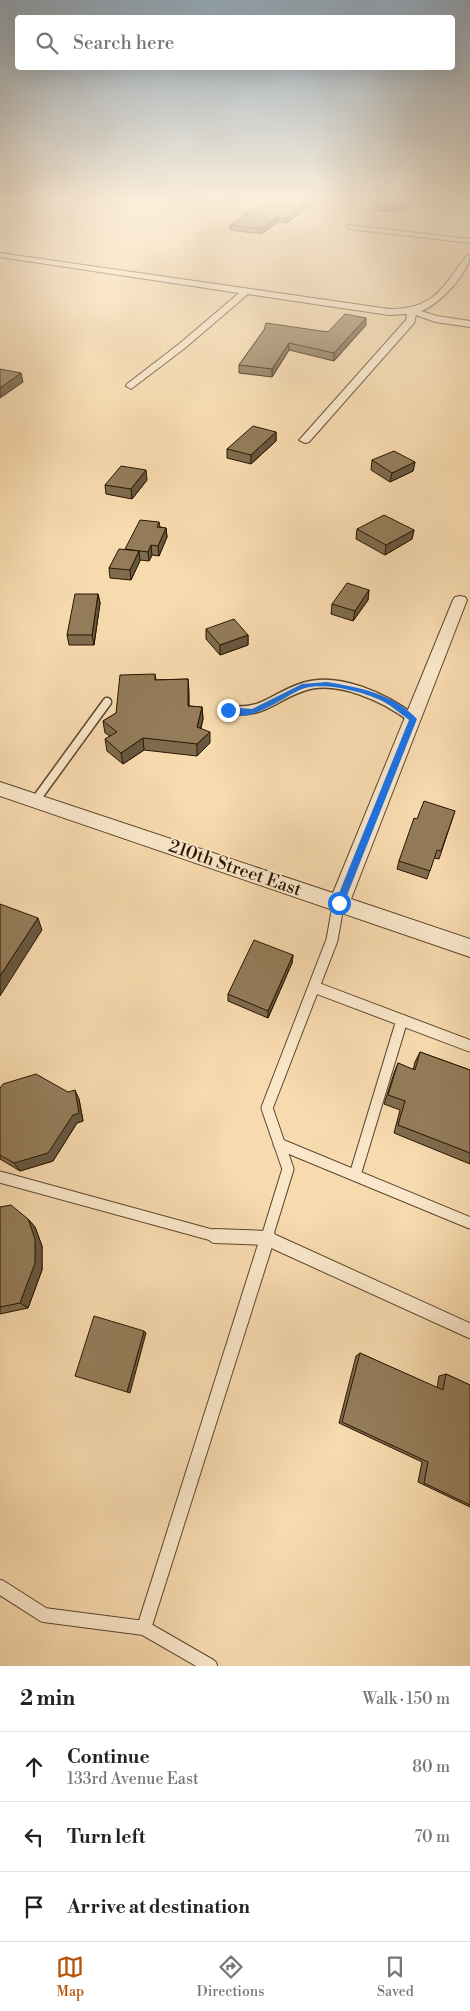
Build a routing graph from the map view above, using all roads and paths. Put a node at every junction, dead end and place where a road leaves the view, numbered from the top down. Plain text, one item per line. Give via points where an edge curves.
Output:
1 (153, 278) edge
2 (453, 278) edge
3 (246, 291) junction
4 (412, 310) junction
5 (470, 324) edge
6 (131, 386) dead end
7 (305, 440) dead end
8 (460, 600) dead end
9 (107, 702) dead end
10 (228, 710) dead end
11 (413, 719) junction
12 (0, 789) edge
13 (35, 801) junction
14 (339, 903) junction
15 (470, 948) edge
16 (314, 988) junction
17 (402, 1020) junction
18 (470, 1046) edge
19 (279, 1144) junction
20 (355, 1175) junction
21 (0, 1176) edge
22 (470, 1224) edge
23 (266, 1238) junction
24 (470, 1331) edge
25 (0, 1587) edge
26 (144, 1628) junction
27 (210, 1666) edge

1 - 3 street
2 - 4 street via 426,307
3 - 4 street via 389,312
3 - 6 street
4 - 5 street via 435,319
4 - 7 street via 411,321
8 - 11 street
9 - 13 lane
10 - 11 lane via 254,712 305,685 327,685 358,690 386,700
11 - 14 street
12 - 13 street, 210th Street East
13 - 14 street, 210th Street East
14 - 15 street, 210th Street East
14 - 16 lane via 332,940
16 - 17 lane
16 - 19 lane via 267,1108
17 - 18 lane
17 - 20 lane
19 - 20 lane
19 - 23 lane via 288,1169
20 - 22 lane
21 - 23 lane via 220,1237
23 - 24 lane
23 - 26 lane
25 - 26 lane via 44,1615
26 - 27 lane

